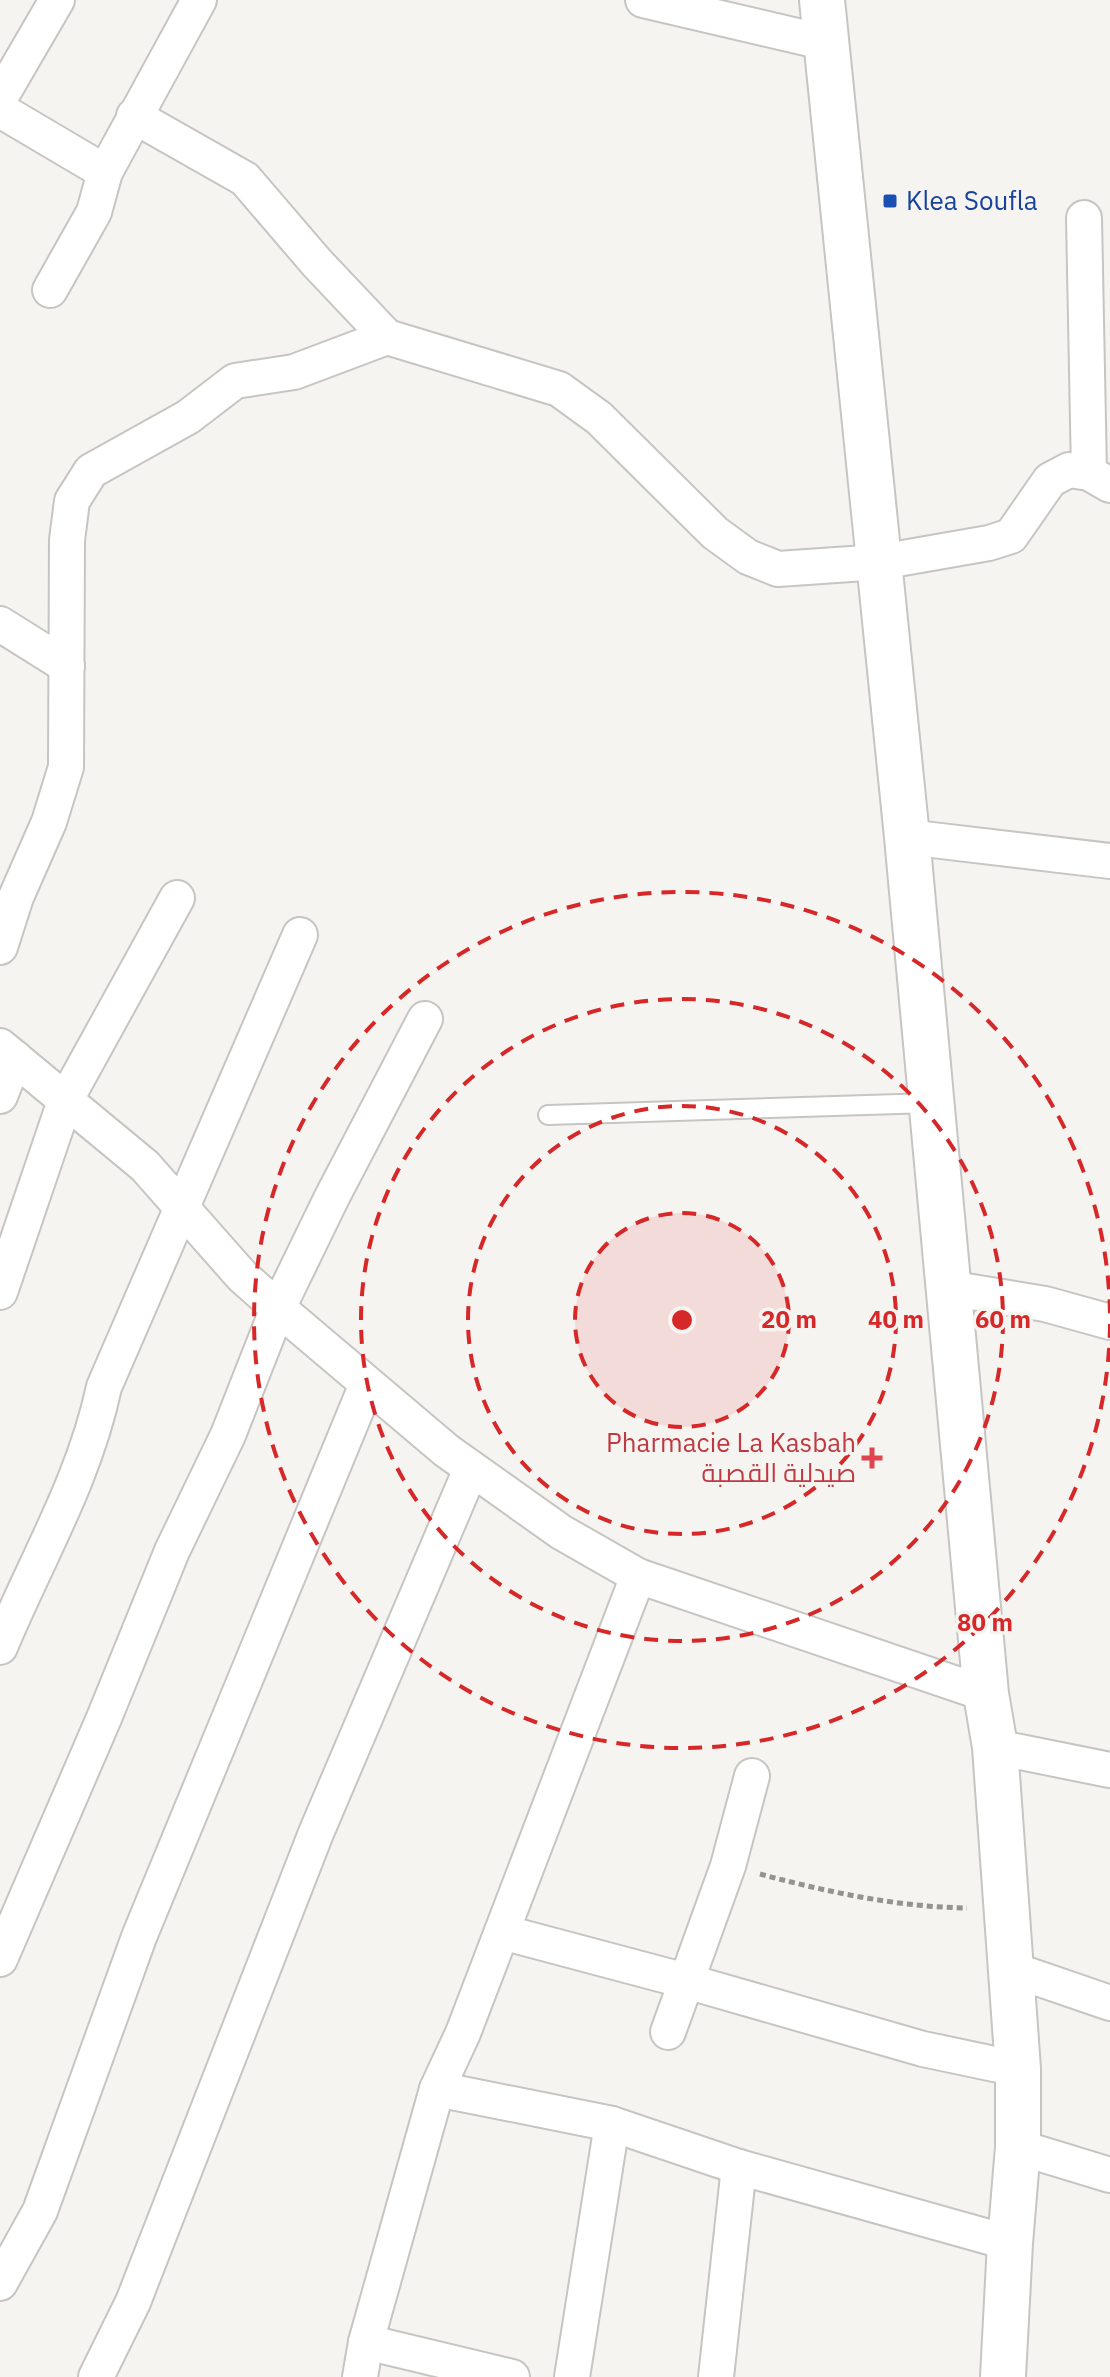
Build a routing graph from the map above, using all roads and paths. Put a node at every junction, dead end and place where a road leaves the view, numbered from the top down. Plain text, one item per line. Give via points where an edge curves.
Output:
1 (57, 0) edge
2 (199, 0) edge
3 (643, 0) edge
4 (822, 0) edge
5 (827, 43) junction
6 (0, 98) edge
7 (0, 110) edge
8 (134, 116) junction
9 (105, 172) junction
10 (1084, 218) dead end
11 (50, 290) dead end
12 (387, 337) junction
13 (1100, 479) edge
14 (880, 562) junction
15 (0, 624) edge
16 (67, 666) junction
17 (907, 837) junction
18 (1110, 861) edge
19 (177, 898) dead end
20 (300, 935) dead end
21 (0, 947) edge
22 (425, 1019) dead end
23 (8, 1052) edge
24 (0, 1096) edge
25 (65, 1101) junction
26 (931, 1103) junction
27 (548, 1115) dead end
28 (182, 1208) junction
29 (948, 1288) junction
30 (0, 1292) edge
31 (278, 1308) junction
32 (1106, 1311) edge
33 (367, 1384) junction
34 (471, 1469) junction
35 (638, 1576) junction
36 (3, 1633) edge
37 (986, 1694) junction
38 (995, 1747) junction
39 (1110, 1770) edge
40 (752, 1776) dead end
41 (728, 1866) junction
42 (1007, 1909) junction
43 (502, 1932) junction
44 (0, 1959) edge
45 (1011, 1969) junction
46 (686, 1981) junction
47 (1110, 2003) edge
48 (668, 2032) dead end
49 (1018, 2069) junction
50 (437, 2089) junction
51 (612, 2124) junction
52 (1018, 2147) junction
53 (739, 2167) junction
54 (1110, 2175) edge
55 (1010, 2243) junction
56 (0, 2283) edge
57 (366, 2342) junction
58 (96, 2377) edge
59 (360, 2377) edge
60 (512, 2377) edge
61 (572, 2377) edge
62 (716, 2377) edge
63 (1003, 2377) edge

1 - 6 street
2 - 8 street
3 - 5 street
4 - 5 main road
5 - 14 main road
7 - 9 street
8 - 9 street
8 - 12 street via 245,179
9 - 11 street via 94,212
10 - 13 street
12 - 14 street via 559,389 599,418 715,533 748,557 778,569
12 - 16 street via 294,372 235,381 188,417 91,471 72,501 67,540
13 - 14 street via 1069,470 1050,480 1011,536
14 - 17 main road
15 - 16 street
16 - 21 street via 66,767
17 - 18 street
17 - 26 main road
19 - 25 street
20 - 28 street
22 - 31 street
23 - 24 street
23 - 25 street
25 - 28 street via 145,1166
25 - 30 street
26 - 27 lane
26 - 29 main road
28 - 31 street
28 - 36 street via 104,1387 77,1479
29 - 32 street
29 - 37 main road
31 - 33 street
31 - 44 street
33 - 34 street
33 - 56 street via 139,1937 40,2211
34 - 35 street via 561,1532
34 - 58 street via 316,1833 133,2302
35 - 37 street
35 - 43 street
37 - 38 main road
38 - 39 street
38 - 42 main road
40 - 41 street
41 - 42 path via 814,1888 938,1908
41 - 46 street
42 - 45 main road
43 - 46 street
43 - 50 street
45 - 47 street
45 - 49 main road
46 - 48 street
46 - 49 street via 923,2049
49 - 52 main road
50 - 51 street
50 - 57 street
51 - 53 street
51 - 61 street
52 - 54 street
52 - 55 main road
53 - 55 street
53 - 62 street
55 - 63 main road
57 - 59 street
57 - 60 street

